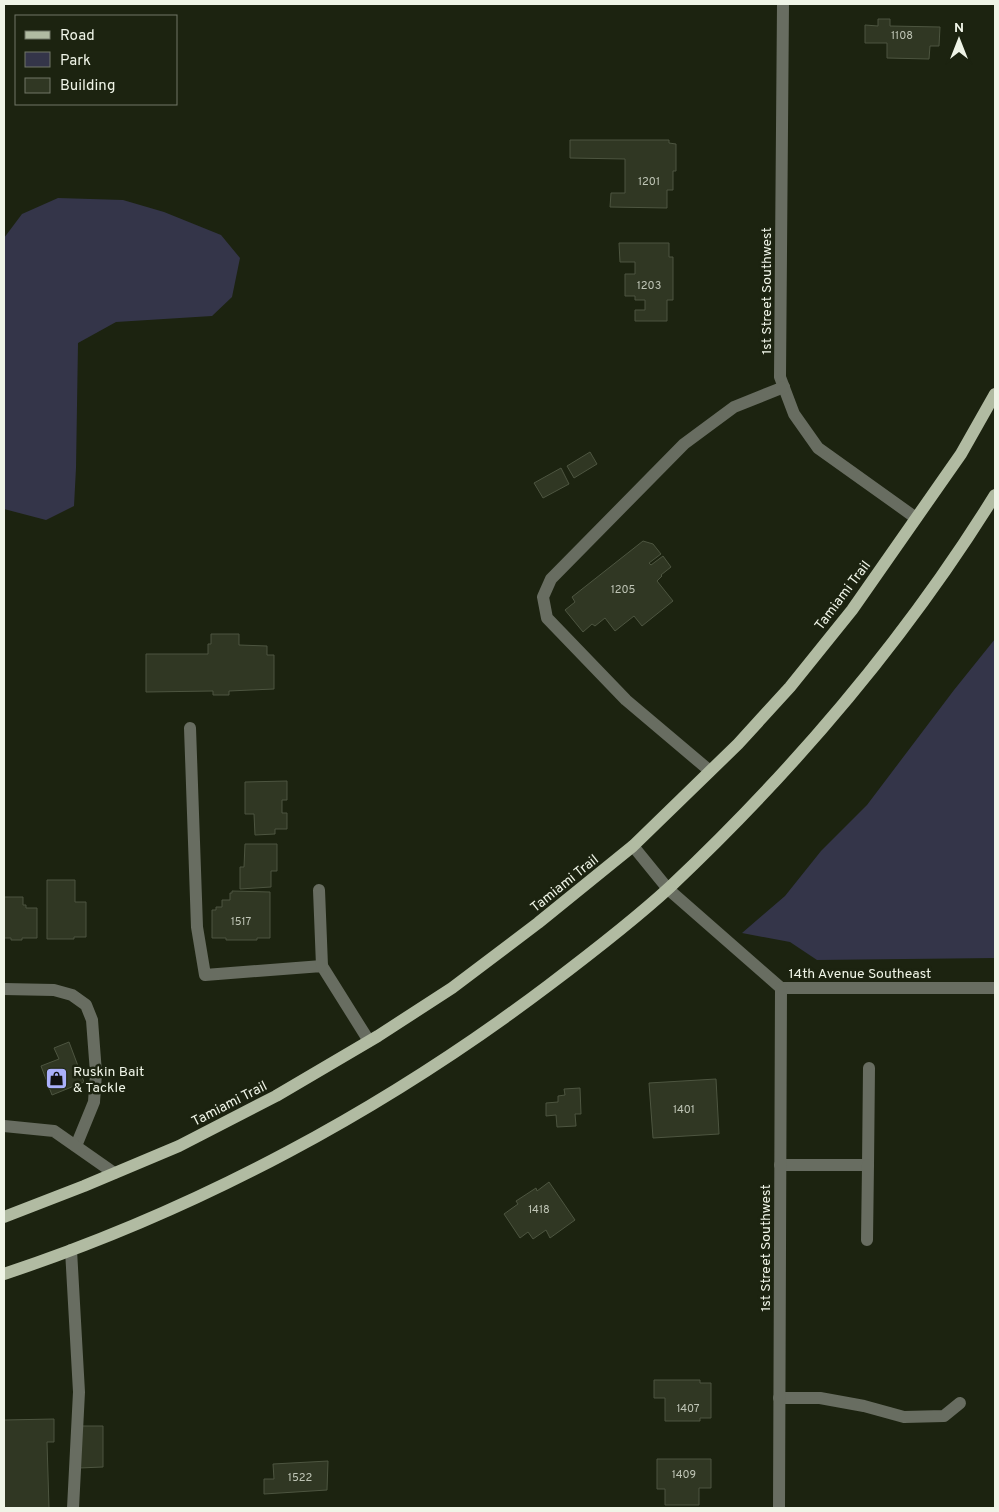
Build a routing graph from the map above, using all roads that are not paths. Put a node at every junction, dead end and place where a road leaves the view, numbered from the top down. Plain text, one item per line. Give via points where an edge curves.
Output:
1 (783, 4) edge
2 (784, 387) junction
3 (995, 394) edge
4 (995, 495) edge
5 (916, 518) junction
6 (190, 728) dead end
7 (710, 771) junction
8 (633, 846) junction
9 (668, 888) junction
10 (319, 890) dead end
11 (322, 966) junction
12 (781, 988) junction
13 (995, 988) edge
14 (4, 990) edge
15 (369, 1041) junction
16 (869, 1068) dead end
17 (4, 1126) edge
18 (76, 1146) junction
19 (780, 1165) junction
20 (868, 1165) junction
21 (114, 1173) junction
22 (4, 1217) edge
23 (867, 1240) dead end
24 (71, 1250) junction
25 (4, 1274) edge
26 (779, 1398) junction
27 (960, 1403) dead end
28 (73, 1508) edge
29 (778, 1508) edge

1 - 2 street, 1st Street Southwest via 780,377
2 - 5 street, 1st Street Southwest via 794,414 818,448
2 - 7 street via 734,407 684,444 551,579 543,597 547,618 626,700
3 - 5 main road, Tamiami Trail via 961,454
4 - 9 main road via 907,626 837,713 759,798
5 - 7 main road, Tamiami Trail via 852,610 797,679
6 - 11 street via 197,927 204,975
7 - 8 main road, Tamiami Trail
8 - 9 street, 14th Avenue Southeast
8 - 15 main road, Tamiami Trail via 460,982
9 - 12 street, 14th Avenue Southeast
9 - 24 main road via 585,958 498,1024 407,1083 305,1143 206,1194
10 - 11 street
11 - 15 street
12 - 13 street, 14th Avenue Southeast
12 - 19 street, 1st Street Southwest
14 - 18 street via 54,990 86,1005 92,1020 96,1073 94,1102
15 - 21 main road, Tamiami Trail via 276,1096 179,1146
16 - 20 street
17 - 18 street via 54,1130
18 - 21 street
19 - 20 street
19 - 26 street, 1st Street Southwest
20 - 23 street
21 - 22 main road, Tamiami Trail
24 - 25 main road
24 - 28 street via 78,1392
26 - 27 street via 820,1398 904,1417 944,1416
26 - 29 street, 1st Street Southwest

